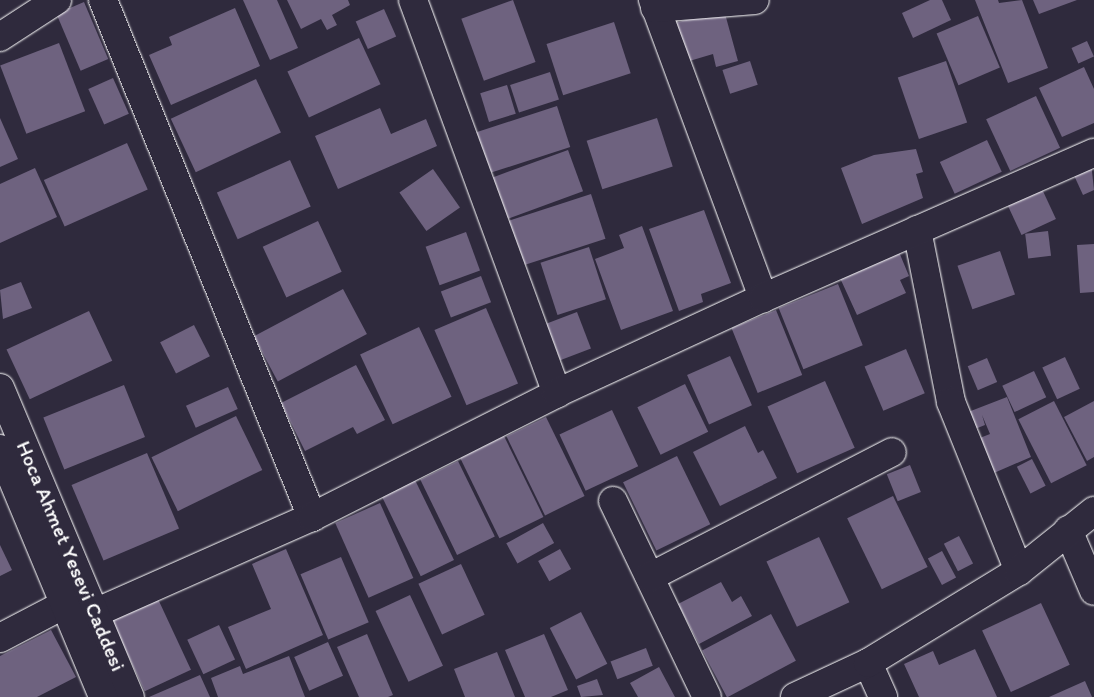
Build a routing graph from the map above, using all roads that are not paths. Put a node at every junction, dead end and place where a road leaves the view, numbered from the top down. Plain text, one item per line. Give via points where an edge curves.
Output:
1 (58, 0) edge
2 (103, 0) edge
3 (413, 0) edge
4 (755, 0) edge
5 (654, 4) edge
6 (0, 37) edge
7 (1094, 153) edge
8 (917, 230) junction
9 (763, 298) junction
10 (0, 388) edge
11 (557, 393) junction
12 (6, 421) edge
13 (0, 449) edge
14 (892, 452) dead end
15 (613, 501) dead end
16 (1094, 511) edge
17 (312, 517) junction
18 (1068, 530) junction
19 (1019, 572) junction
20 (650, 577) junction
21 (1094, 591) edge
22 (65, 604) junction
23 (94, 613) junction
24 (0, 638) edge
25 (868, 663) junction
26 (104, 697) edge
27 (130, 697) edge
28 (707, 697) edge
29 (795, 697) edge
30 (883, 697) edge

1 - 6 street
2 - 17 street
3 - 11 street
4 - 5 street
5 - 9 street
7 - 8 street
8 - 9 street
8 - 19 street via 951,402
9 - 11 street
10 - 12 street, Hoca Ahmet Yesevi Caddesi
11 - 17 street
12 - 23 street, Hoca Ahmet Yesevi Caddesi
13 - 22 street, Hoca Ahmet Yesevi Caddesi
14 - 20 street
15 - 20 street
16 - 18 street
17 - 23 street
18 - 19 street
18 - 21 street
19 - 25 street
20 - 28 street
22 - 23 street
22 - 24 street
22 - 26 street, Hoca Ahmet Yesevi Caddesi
23 - 27 street, Hoca Ahmet Yesevi Caddesi
25 - 29 street
25 - 30 street

